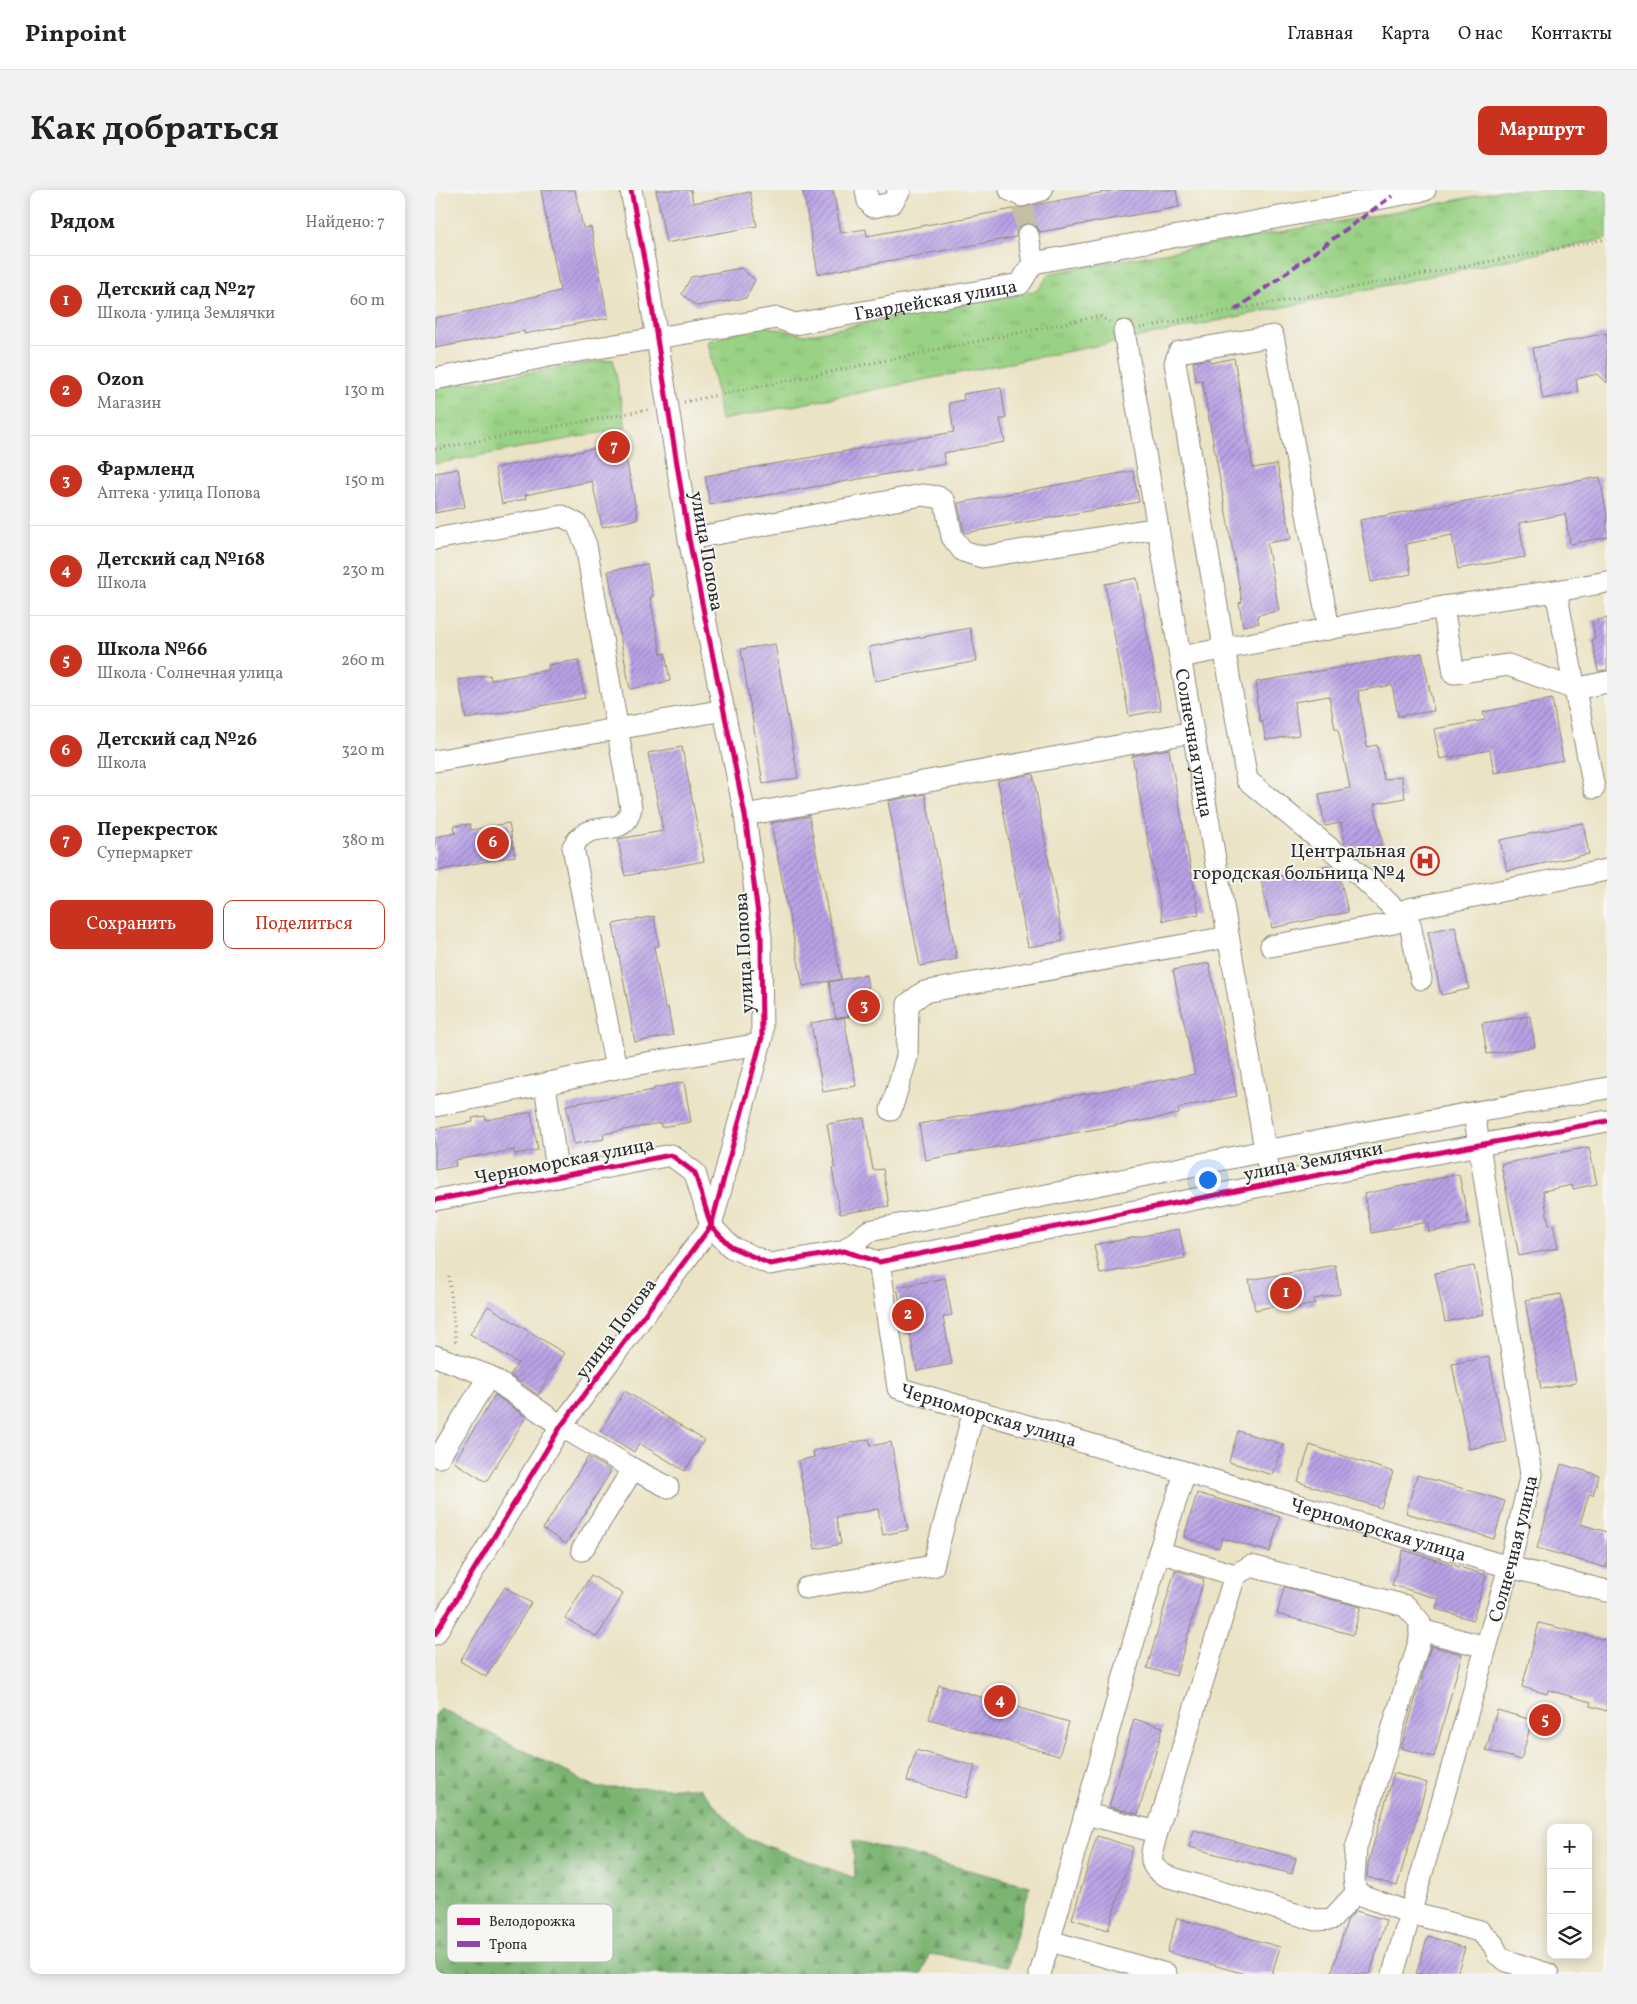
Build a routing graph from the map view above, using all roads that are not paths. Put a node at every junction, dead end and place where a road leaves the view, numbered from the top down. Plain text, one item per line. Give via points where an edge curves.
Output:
1 (631, 190) edge
2 (866, 190) edge
3 (900, 190) edge
4 (1425, 190) edge
5 (1028, 235) tunnel mouth
6 (1033, 263) junction
7 (1124, 331) road end
8 (657, 337) junction
9 (435, 380) edge
10 (1158, 528) junction
11 (435, 539) edge
12 (689, 539) junction
13 (1607, 582) edge
14 (1557, 591) junction
15 (1443, 607) junction
16 (1329, 629) junction
17 (1223, 649) junction
18 (1180, 657) junction
19 (1607, 682) edge
20 (1575, 689) junction
21 (724, 710) junction
22 (617, 729) junction
23 (1193, 732) junction
24 (435, 761) edge
25 (1594, 788) dead end
26 (745, 815) junction
27 (1607, 870) edge
28 (1402, 916) junction
29 (1228, 937) junction
30 (1271, 946) dead end
31 (1421, 979) dead end
32 (760, 1044) junction
33 (617, 1068) junction
34 (545, 1084) junction
35 (1607, 1088) edge
36 (435, 1106) edge
37 (891, 1110) dead end
38 (1473, 1114) junction
39 (1607, 1121) edge
40 (1478, 1144) junction
41 (1265, 1152) junction
42 (558, 1177) junction
43 (1271, 1184) junction
44 (435, 1200) edge
45 (711, 1226) junction
46 (844, 1251) junction
47 (879, 1262) junction
48 (435, 1356) edge
49 (489, 1376) junction
50 (974, 1410) junction
51 (561, 1426) junction
52 (439, 1457) dead end
53 (633, 1469) junction
54 (1185, 1473) junction
55 (668, 1487) dead end
56 (582, 1550) dead end
57 (1159, 1552) junction
58 (1509, 1567) junction
59 (1235, 1575) junction
60 (806, 1588) dead end
61 (1607, 1591) edge
62 (1420, 1630) junction
63 (435, 1634) edge
64 (1486, 1647) junction
65 (1086, 1814) junction
66 (1157, 1832) junction
67 (1356, 1893) junction
68 (1410, 1913) junction
69 (1050, 1941) junction
70 (1040, 1974) edge
71 (1166, 1974) edge
72 (1393, 1974) edge
73 (1548, 1974) edge

1 - 8 street, улица Попова
2 - 3 street via 868,201 873,206 892,203
4 - 6 street, Гвардейская улица
5 - 6 street
6 - 8 street, Гвардейская улица via 1020,284 795,324 777,318
7 - 10 street, Солнечная улица
8 - 9 street, Гвардейская улица
8 - 12 street, улица Попова
10 - 12 street via 982,558 963,551 952,537 945,502 938,497 922,495
10 - 18 street, Солнечная улица
11 - 22 street via 561,516 577,524 586,545
12 - 21 street, улица Попова
13 - 14 street
14 - 15 street
14 - 20 street
15 - 16 street
15 - 20 street via 1454,673 1508,665
16 - 17 street
16 - 17 street via 1273,336 1179,352 1175,363
17 - 18 street
17 - 28 street via 1247,780 1344,860
18 - 23 street, Солнечная улица
19 - 20 street
20 - 25 street
21 - 22 street
21 - 26 street, улица Попова
22 - 24 street
22 - 33 street via 631,808 626,820 618,826 587,832 578,837 573,846
23 - 26 street
23 - 29 street, Солнечная улица
26 - 32 street, улица Попова via 761,937
27 - 28 street via 1409,910
28 - 30 street via 1394,923
28 - 31 street via 1410,924
29 - 37 street via 923,992 908,1004 907,1057
29 - 41 street, Солнечная улица
32 - 33 street
32 - 45 street, улица Попова
33 - 34 street
34 - 36 street
34 - 42 street
35 - 38 street, улица Землячки
38 - 40 street, Солнечная улица
38 - 41 street, улица Землячки
39 - 40 street, улица Землячки
40 - 43 street, улица Землячки
40 - 58 street, Солнечная улица via 1531,1474
41 - 43 street, Солнечная улица
41 - 46 street, улица Землячки via 869,1231
42 - 44 street, Черноморская улица
42 - 45 street, Черноморская улица via 671,1155 695,1173
43 - 47 street, улица Землячки
45 - 46 street, Черноморская улица via 731,1247 771,1264
45 - 51 street, улица Попова
46 - 47 street, Черноморская улица
47 - 50 street, Черноморская улица via 898,1388
48 - 49 street
49 - 51 street
49 - 52 street
50 - 54 street, Черноморская улица
50 - 60 street via 933,1566
51 - 53 street
51 - 63 street, улица Попова
53 - 55 street
53 - 56 street
54 - 57 street
54 - 58 street, Черноморская улица
57 - 59 street
57 - 65 street
58 - 61 street, Черноморская улица
58 - 64 street, Солнечная улица
59 - 62 street via 1251,1566 1406,1606 1420,1622
59 - 66 street
62 - 64 street
62 - 67 street via 1420,1639 1356,1848
64 - 68 street, Солнечная улица
65 - 66 street
65 - 69 street
66 - 67 street via 1151,1860 1157,1871 1169,1877 1316,1920 1332,1919
67 - 68 street
68 - 72 street, Солнечная улица
68 - 73 street via 1480,1931 1493,1944 1498,1955 1507,1961
69 - 70 street
69 - 71 street

